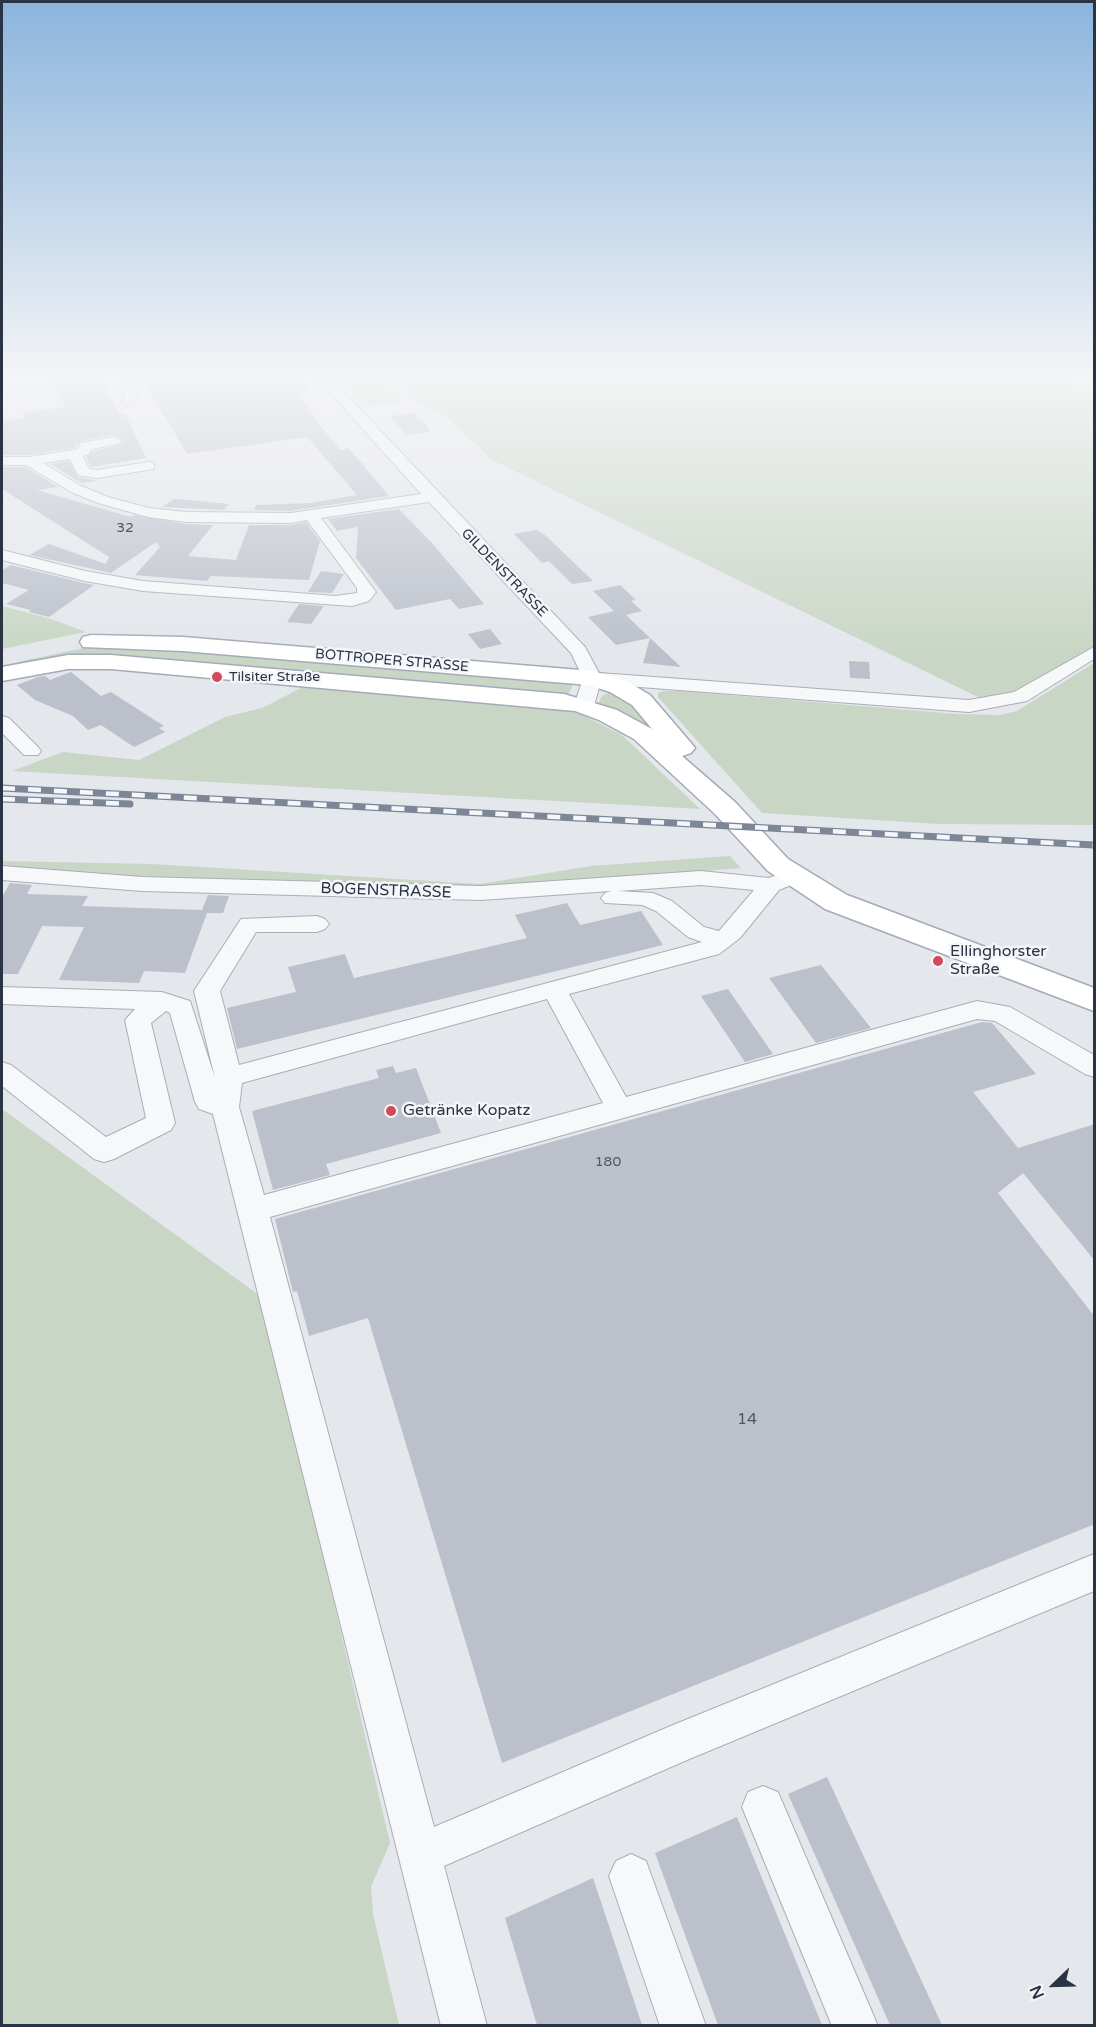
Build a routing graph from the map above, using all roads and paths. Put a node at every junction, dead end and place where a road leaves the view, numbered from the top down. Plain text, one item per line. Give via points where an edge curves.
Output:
1 (37, 466) edge
2 (80, 466) edge
3 (149, 466) dead end
4 (403, 466) edge
5 (432, 497) junction
6 (312, 516) junction
7 (2, 555) edge
8 (1095, 652) edge
9 (2, 659) edge
10 (2, 674) edge
11 (592, 678) junction
12 (585, 706) junction
13 (2, 722) edge
14 (31, 752) dead end
15 (725, 808) junction
16 (2, 873) edge
17 (782, 880) junction
18 (612, 898) dead end
19 (317, 924) dead end
20 (724, 940) junction
21 (554, 989) junction
22 (2, 996) edge
23 (1095, 1000) edge
24 (162, 1001) junction
25 (1095, 1067) edge
26 (2, 1072) edge
27 (229, 1077) junction
28 (225, 1107) junction
29 (619, 1108) junction
30 (254, 1210) junction
31 (1095, 1573) edge
32 (763, 1807) dead end
33 (421, 1854) junction
34 (631, 1876) dead end
35 (464, 2025) edge
36 (683, 2025) edge
37 (855, 2025) edge

1 - 6 street via 89,495 148,512 228,519
2 - 3 street via 83,472 97,474
4 - 5 street, GILDENSTRASSE
5 - 6 street
5 - 11 street, GILDENSTRASSE via 579,651
6 - 7 street via 365,587 368,592 363,597 336,601 143,586
8 - 11 street via 1020,697 969,706
9 - 11 main road, BOTTROPER STRASSE via 90,642 148,642
10 - 12 main road, BOTTROPER STRASSE via 68,662 111,662 564,700
11 - 12 street
11 - 15 main road, BOTTROPER STRASSE via 641,700 669,730
12 - 15 main road, BOTTROPER STRASSE via 643,734
13 - 14 street
15 - 17 main road, BOTTROPER STRASSE
16 - 17 street, BOGENSTRASSE via 142,884 481,893 701,878
17 - 20 street
17 - 23 main road, BOTTROPER STRASSE
18 - 20 street via 645,898 664,906 696,932
19 - 27 street via 249,924 207,991
20 - 21 street via 710,948
21 - 27 street
21 - 29 street
22 - 24 street
24 - 26 street via 138,1020 161,1123 104,1151
24 - 28 street via 182,1007 208,1102
25 - 29 street via 1001,1013 977,1010
27 - 28 street
28 - 30 street
29 - 30 street
30 - 33 street
31 - 33 street via 672,1745
32 - 37 street
33 - 35 street
34 - 36 street

